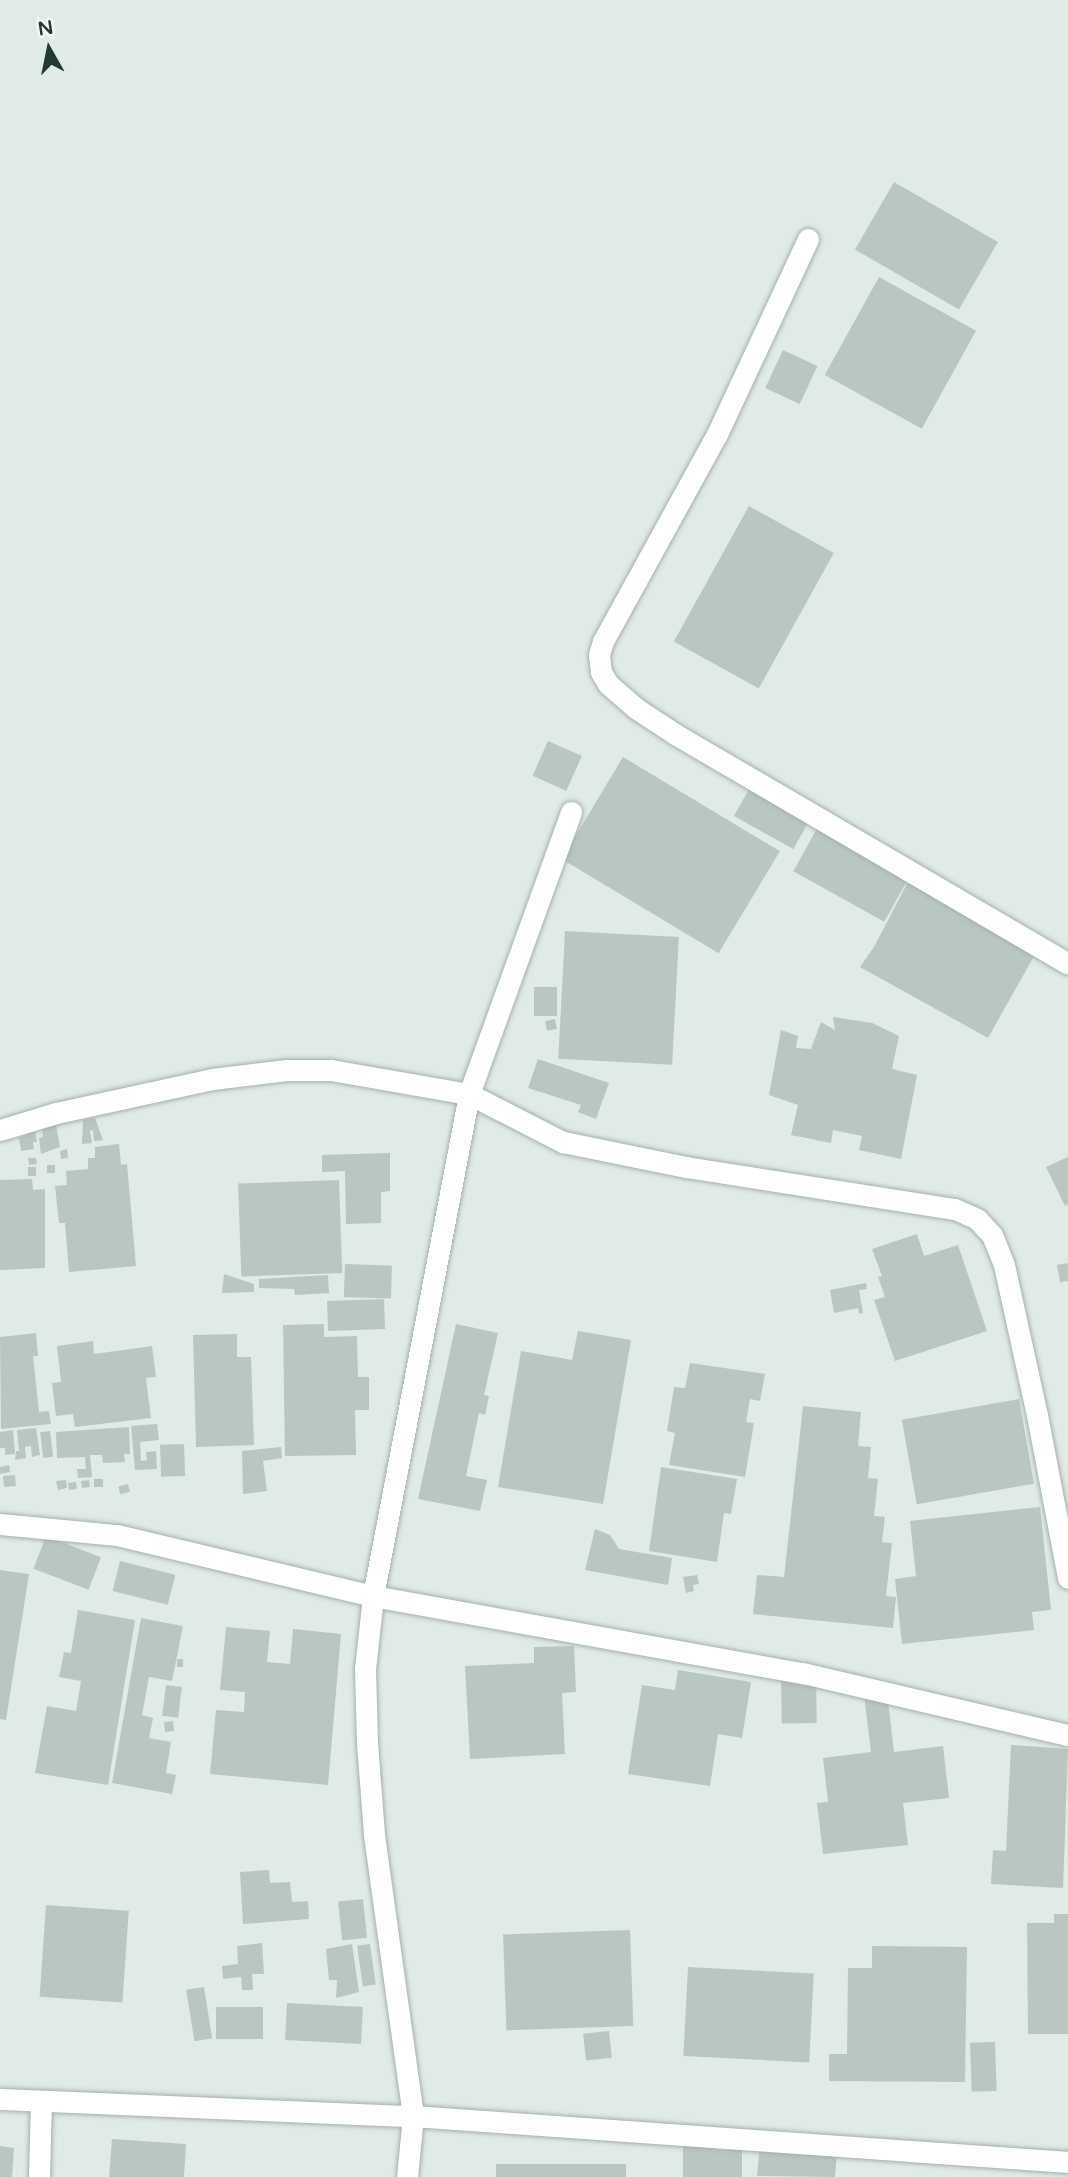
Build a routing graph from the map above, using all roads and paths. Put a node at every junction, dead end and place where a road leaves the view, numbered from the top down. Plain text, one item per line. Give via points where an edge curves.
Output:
1 (808, 239) dead end
2 (571, 812) dead end
3 (1068, 964) edge
4 (469, 1094) junction
5 (0, 1130) edge
6 (0, 1524) edge
7 (1068, 1578) edge
8 (373, 1596) junction
9 (1068, 1735) edge
10 (0, 2099) edge
11 (41, 2101) junction
12 (413, 2116) junction
13 (1068, 2162) edge
14 (39, 2177) edge
15 (407, 2177) edge

1 - 3 street via 717,434 603,640 601,672 637,709 675,734
2 - 4 street
4 - 5 street via 331,1070 286,1070 212,1079 57,1112
4 - 7 street via 563,1142 739,1176 955,1209 977,1219 992,1235 1004,1265
4 - 8 street
6 - 8 street via 117,1535
8 - 9 street via 803,1673
8 - 12 street via 365,1669 367,1744 374,1834
10 - 11 street
11 - 12 street
11 - 14 street
12 - 13 street
12 - 15 street

